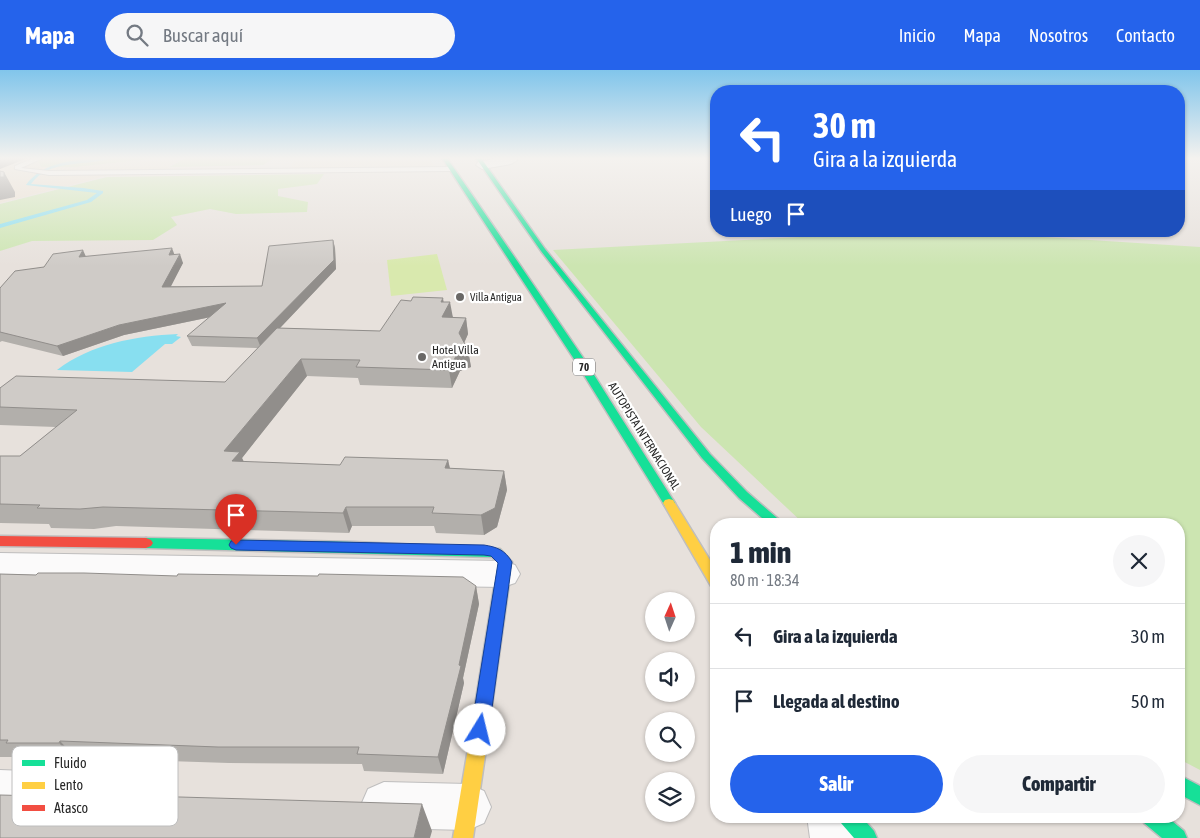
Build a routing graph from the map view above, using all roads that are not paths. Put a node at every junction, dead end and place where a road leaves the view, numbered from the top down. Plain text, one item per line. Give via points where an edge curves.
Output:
1 (467, 194) edge
2 (503, 194) edge
3 (771, 518) edge
4 (0, 540) edge
5 (0, 566) edge
6 (710, 572) edge
7 (503, 574) junction
8 (1185, 787) edge
9 (1200, 796) edge
10 (348, 804) edge
11 (466, 823) edge
12 (831, 823) edge
13 (843, 823) edge
14 (854, 823) edge
15 (1159, 823) edge
16 (834, 838) edge
17 (850, 838) edge
18 (867, 838) edge
19 (1177, 838) edge

1 - 6 main road, AUTOPISTA INTERNACIONAL / 70 via 589,375
2 - 3 main road via 543,250 706,456 743,495
4 - 7 main road via 484,550 495,552 505,562
5 - 7 street
7 - 11 main road
8 - 9 main road
10 - 11 street
12 - 16 street
13 - 17 main road
14 - 18 main road
15 - 19 main road

